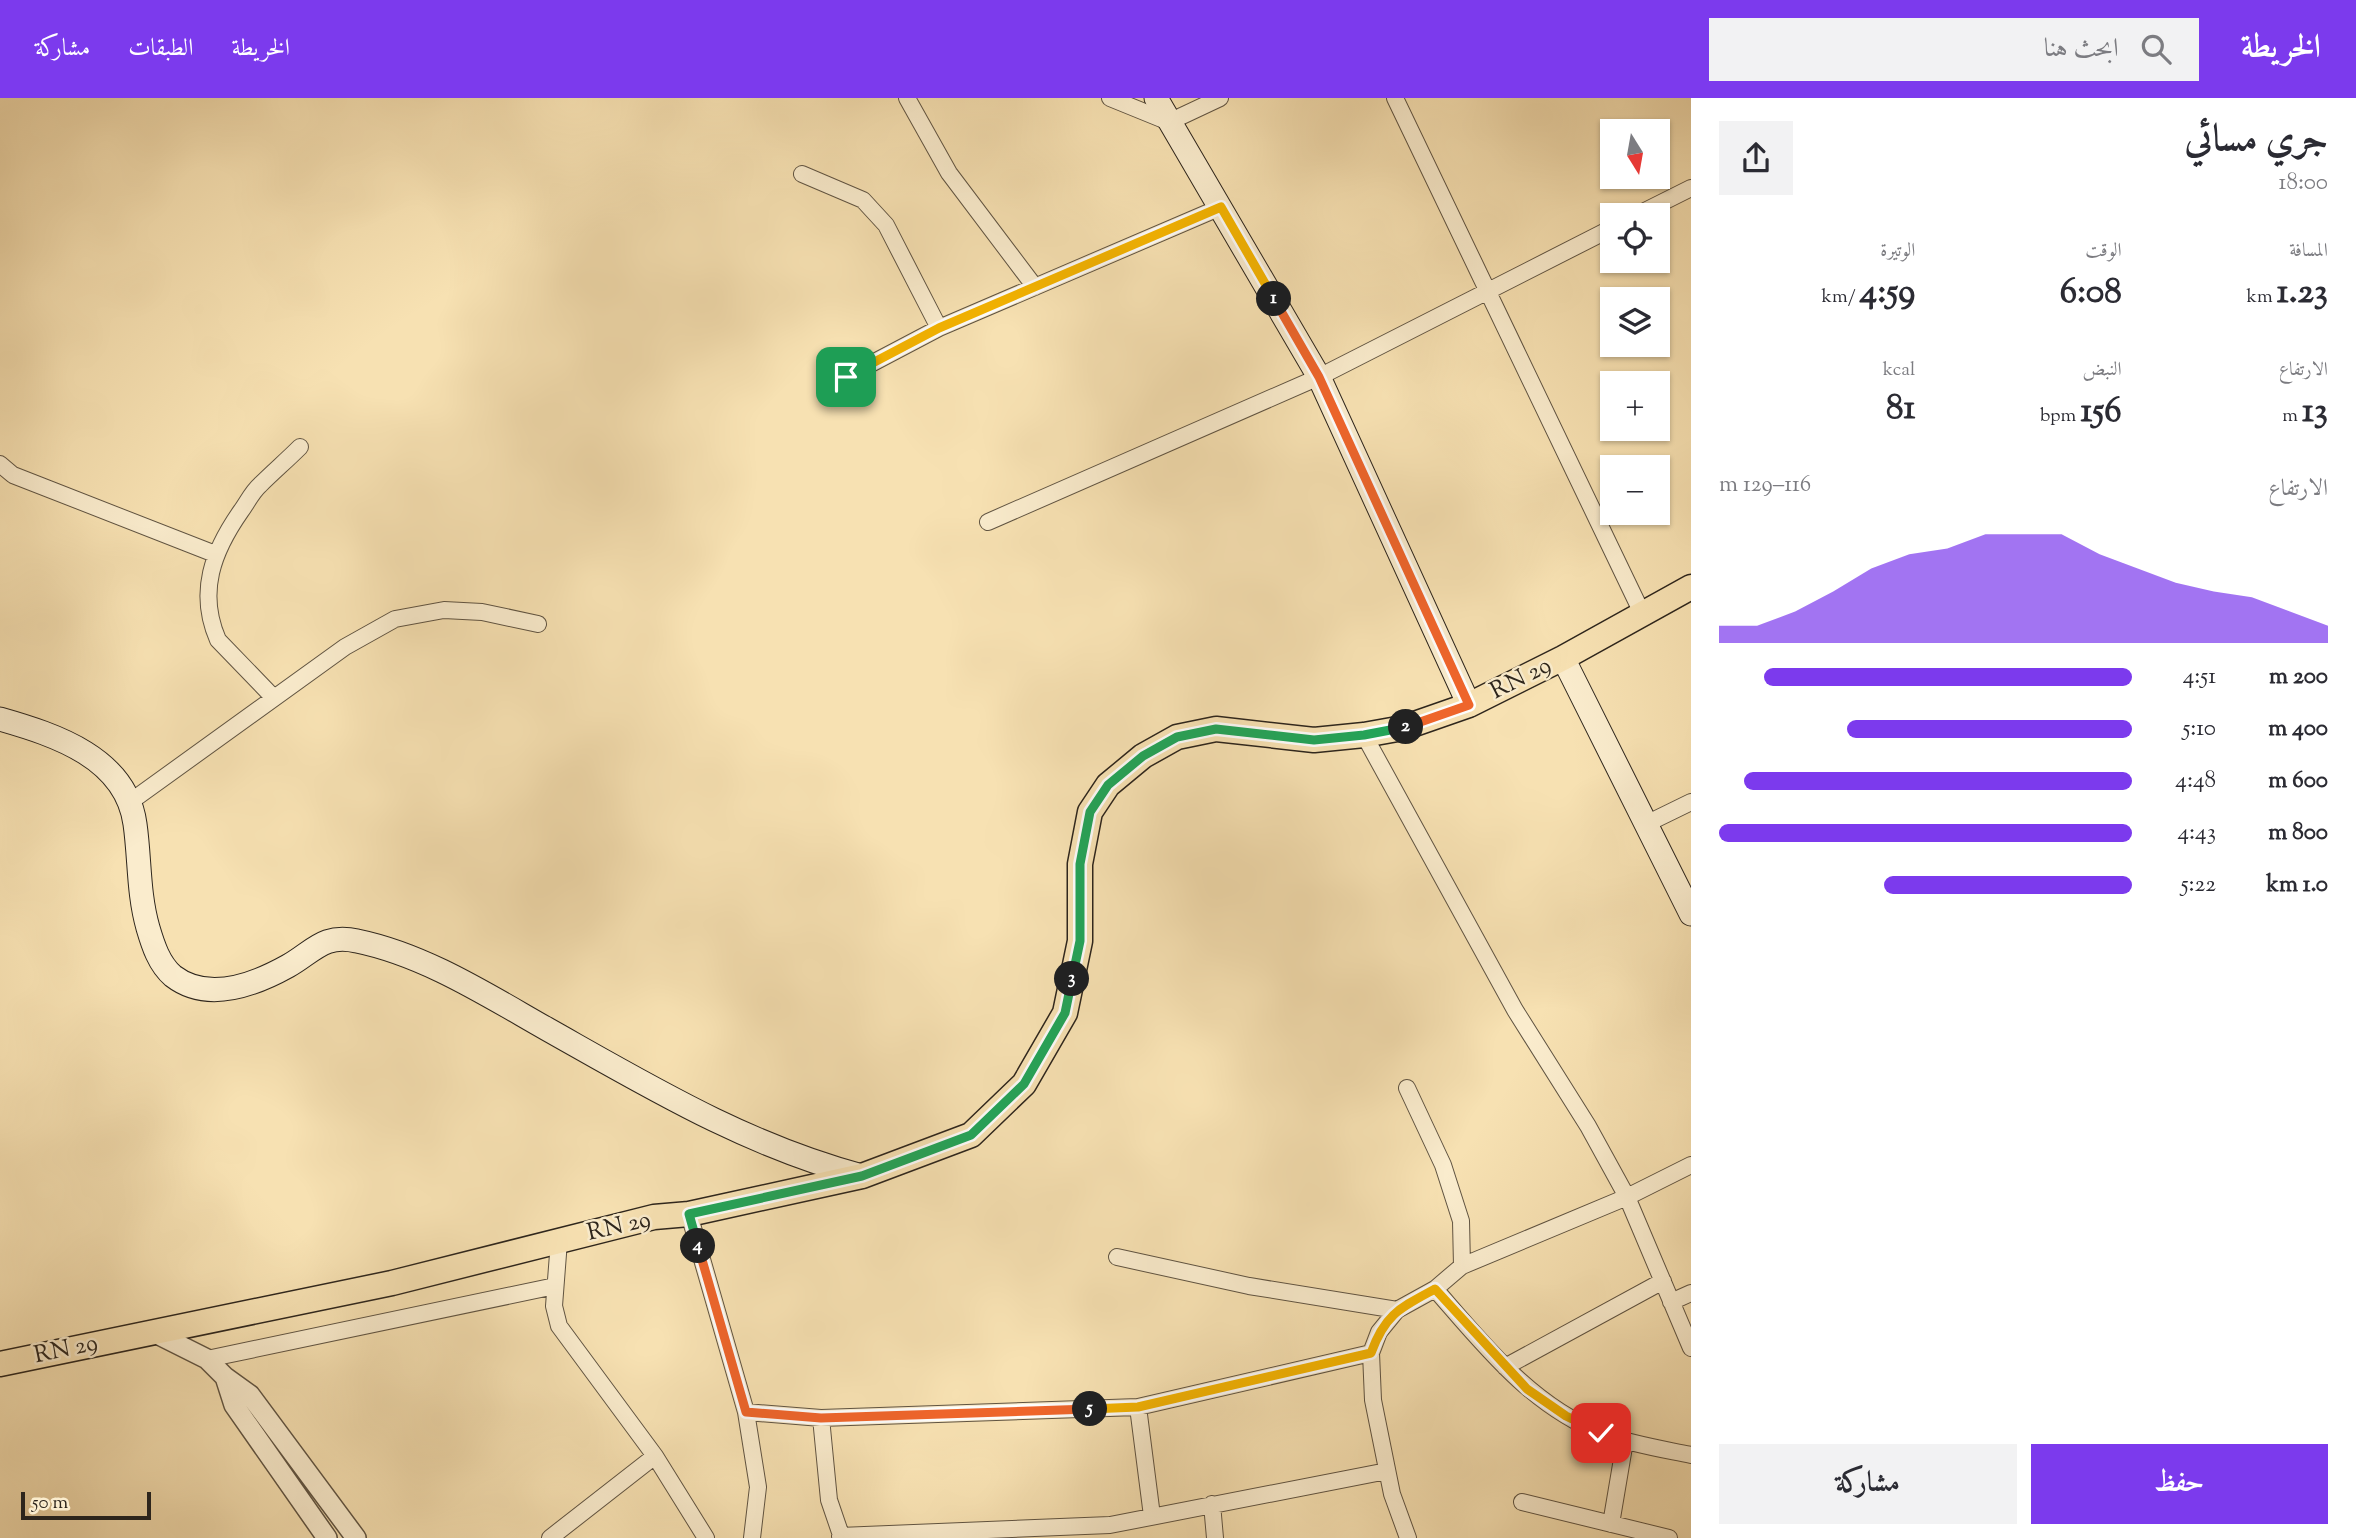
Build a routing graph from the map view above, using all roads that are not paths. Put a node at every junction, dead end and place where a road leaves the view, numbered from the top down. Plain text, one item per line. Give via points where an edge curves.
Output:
1 (907, 98) edge
2 (1110, 98) edge
3 (1156, 98) edge
4 (1220, 98) edge
5 (1395, 98) edge
6 (1169, 122) junction
7 (802, 174) dead end
8 (1691, 188) edge
9 (1661, 203) edge
10 (1221, 207) junction
11 (1600, 234) edge
12 (1035, 287) junction
13 (1487, 290) junction
14 (939, 328) junction
15 (846, 377) dead end
16 (1319, 377) junction
17 (300, 447) dead end
18 (0, 464) edge
19 (988, 522) dead end
20 (215, 555) junction
21 (1691, 587) edge
22 (1642, 613) junction
23 (538, 624) dead end
24 (1563, 657) junction
25 (274, 698) junction
26 (1469, 705) junction
27 (0, 719) edge
28 (1364, 735) junction
29 (130, 802) junction
30 (1691, 802) edge
31 (1646, 824) junction
32 (1691, 914) edge
33 (1408, 1088) dead end
34 (1691, 1165) edge
35 (862, 1176) junction
36 (1627, 1197) junction
37 (689, 1214) junction
38 (559, 1241) junction
39 (1117, 1257) dead end
40 (1462, 1266) junction
41 (1663, 1281) junction
42 (555, 1286) junction
43 (1435, 1289) junction
44 (1691, 1293) edge
45 (1671, 1302) junction
46 (1396, 1310) junction
47 (153, 1332) junction
48 (1691, 1348) edge
49 (1371, 1353) junction
50 (207, 1359) junction
51 (0, 1364) edge
52 (1505, 1367) junction
53 (225, 1377) junction
54 (1138, 1407) junction
55 (746, 1412) junction
56 (821, 1418) junction
57 (1625, 1441) junction
58 (1691, 1455) edge
59 (655, 1456) junction
60 (1387, 1471) junction
61 (1522, 1502) dead end
62 (1212, 1504) junction
63 (1152, 1516) junction
64 (1611, 1524) junction
65 (1110, 1532) edge
66 (841, 1537) edge
67 (327, 1538) edge
68 (356, 1538) edge
69 (550, 1538) edge
70 (706, 1538) edge
71 (752, 1538) edge
72 (1214, 1538) edge
73 (1408, 1538) edge
74 (1669, 1538) edge

1 - 12 street via 949,173
2 - 6 street
3 - 6 main road
4 - 6 street
5 - 13 street
6 - 10 main road
7 - 14 street via 863,200 871,208 886,225
8 - 9 street
10 - 12 street
10 - 16 main road
11 - 13 street
12 - 14 street
13 - 16 street
13 - 22 street
14 - 15 street
16 - 19 street
16 - 26 main road
17 - 20 street via 258,487
18 - 20 street via 13,475
20 - 25 street via 209,579 213,628 218,640
21 - 22 main road, RN 29 / RN 29
22 - 24 main road, RN 29 / RN 29
23 - 25 street via 482,612 444,610 395,620 345,647
24 - 26 main road, RN 29 / RN 29
24 - 31 main road
25 - 29 street
26 - 28 main road, RN 29 / RN 29 via 1403,728
27 - 29 main road via 48,733 102,763
28 - 35 main road, RN 29 / RN 29 via 1314,740 1216,729 1190,734 1143,756 1108,785 1090,812 1080,864 1080,941 1065,1013 1024,1084 971,1135
28 - 36 street via 1515,1010
29 - 35 main road via 141,905 156,953 173,976 218,991 253,984 334,939 376,946 484,993 709,1119 817,1164
30 - 31 street
31 - 32 main road
33 - 40 street via 1443,1165 1461,1221
34 - 36 street
35 - 37 main road, RN 29 / RN 29
36 - 40 street
36 - 41 street
37 - 38 main road, RN 29 / RN 29 via 654,1217
37 - 55 street
38 - 42 street
38 - 47 main road, RN 29 / RN 29 via 392,1283
39 - 46 street via 1249,1286
40 - 43 street
41 - 45 street
41 - 52 street
42 - 50 street
42 - 59 street via 559,1326
43 - 46 street
43 - 52 street
44 - 45 street
45 - 48 street
46 - 49 street via 1379,1332
47 - 50 street
47 - 51 main road, RN 29 / RN 29
49 - 54 street
49 - 60 street via 1373,1399
50 - 53 street
52 - 57 street via 1566,1416
53 - 67 street via 234,1405
53 - 68 street via 250,1395
54 - 56 street
54 - 63 street
55 - 56 street
55 - 71 street via 758,1487
56 - 66 street via 829,1500
57 - 58 street
57 - 64 street
59 - 69 street
59 - 70 street
60 - 62 street
60 - 73 street
61 - 64 street
62 - 63 street
62 - 72 street
63 - 65 street
64 - 74 street
65 - 66 street

